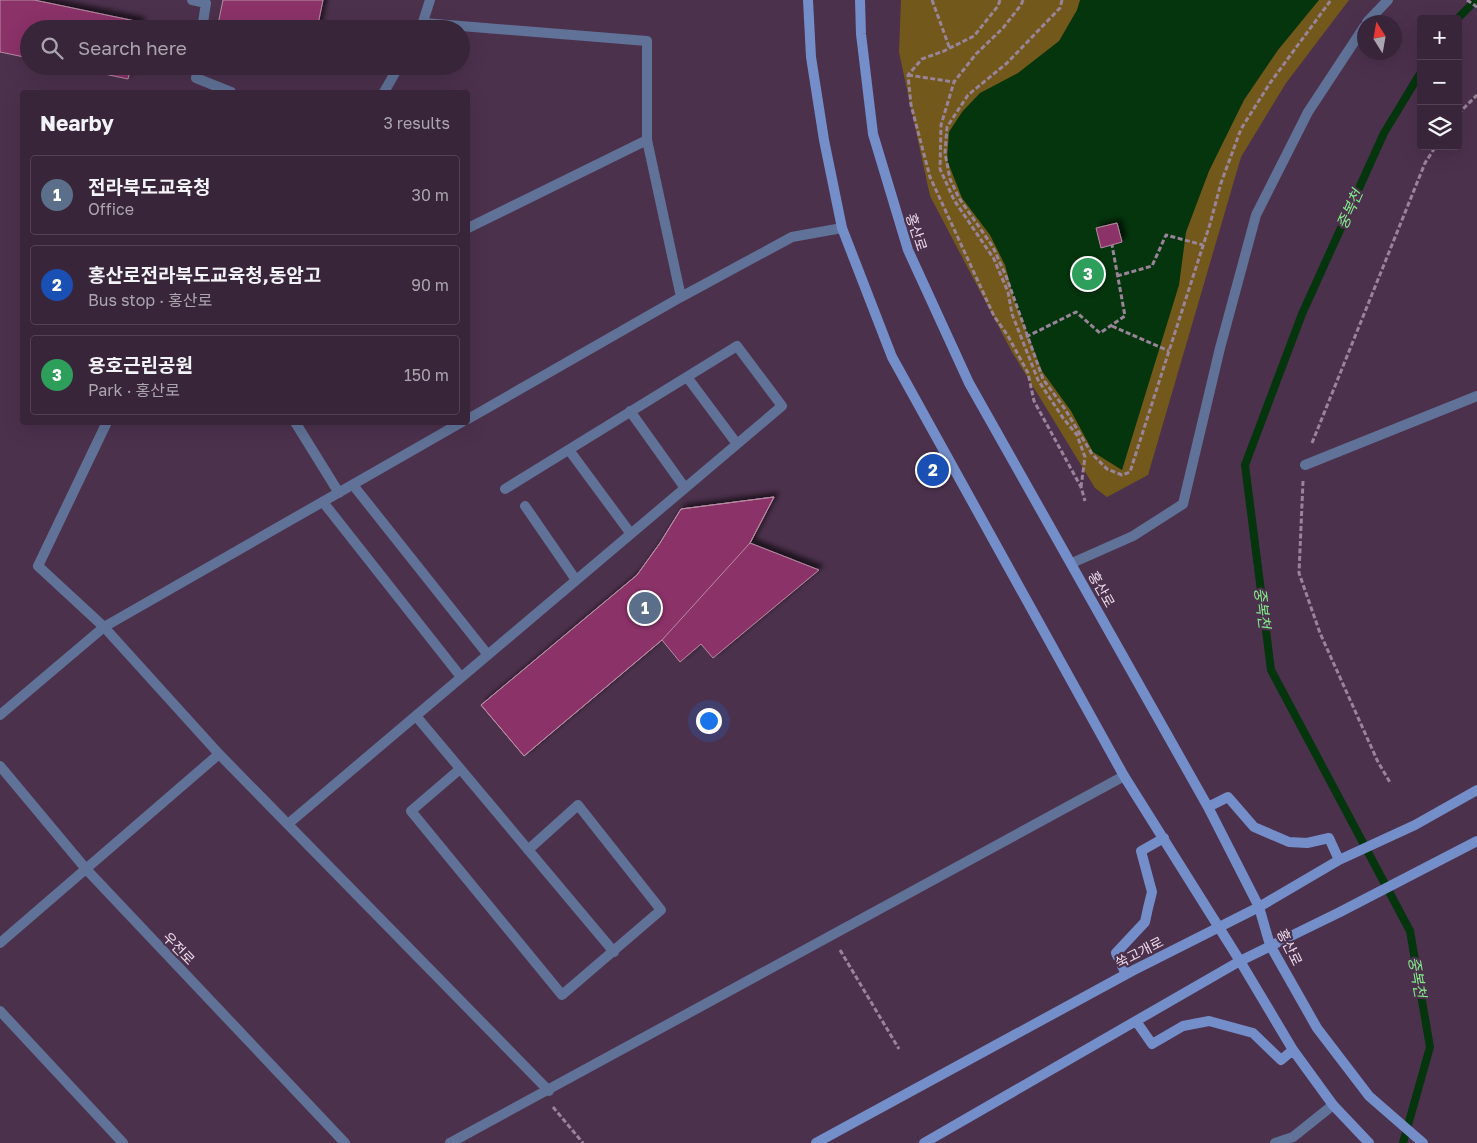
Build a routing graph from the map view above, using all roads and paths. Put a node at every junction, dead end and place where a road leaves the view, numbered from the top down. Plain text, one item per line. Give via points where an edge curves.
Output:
1 (192, 0) edge
2 (430, 0) edge
3 (808, 0) edge
4 (860, 0) edge
5 (932, 0) edge
6 (1000, 0) edge
7 (1022, 0) edge
8 (1062, 0) edge
9 (1331, 0) edge
10 (1388, 0) edge
11 (1467, 0) edge
12 (1477, 7) edge
13 (1374, 15) edge
14 (203, 20) edge
15 (424, 20) edge
16 (470, 29) edge
17 (1357, 38) edge
18 (950, 49) junction
19 (196, 75) edge
20 (394, 75) edge
21 (908, 75) junction
22 (954, 82) junction
23 (226, 90) edge
24 (385, 90) edge
25 (1477, 95) edge
26 (1462, 110) edge
27 (647, 140) junction
28 (470, 227) edge
29 (842, 228) junction
30 (1112, 245) dead end
31 (1203, 245) junction
32 (1117, 276) junction
33 (681, 296) junction
34 (1111, 326) junction
35 (1026, 337) junction
36 (1169, 351) junction
37 (687, 377) junction
38 (1477, 396) edge
39 (630, 412) junction
40 (470, 418) edge
41 (106, 425) edge
42 (297, 425) edge
43 (457, 425) edge
44 (737, 444) junction
45 (569, 450) junction
46 (1305, 465) dead end
47 (353, 485) junction
48 (1081, 487) junction
49 (685, 488) junction
50 (505, 489) dead end
51 (339, 493) junction
52 (1085, 501) dead end
53 (323, 502) junction
54 (525, 506) dead end
55 (631, 534) junction
56 (1072, 563) junction
57 (576, 580) junction
58 (104, 627) junction
59 (488, 655) junction
60 (461, 677) junction
61 (0, 715) edge
62 (416, 716) junction
63 (219, 754) junction
64 (0, 766) edge
65 (460, 769) junction
66 (1124, 776) junction
67 (1477, 790) edge
68 (1208, 807) junction
69 (288, 824) junction
70 (1164, 838) junction
71 (1477, 841) edge
72 (528, 850) junction
73 (1339, 860) junction
74 (86, 869) junction
75 (1259, 907) junction
76 (1219, 927) junction
77 (0, 943) edge
78 (1270, 945) junction
79 (840, 950) dead end
80 (614, 952) junction
81 (1240, 961) junction
82 (1126, 974) junction
83 (0, 1011) edge
84 (1136, 1021) junction
85 (899, 1049) dead end
86 (1293, 1050) junction
87 (549, 1091) junction
88 (1333, 1106) junction
89 (552, 1107) dead end
90 (123, 1143) edge
91 (345, 1143) edge
92 (450, 1143) edge
93 (582, 1143) edge
94 (816, 1143) edge
95 (924, 1143) edge
96 (1275, 1143) edge
97 (1368, 1143) edge
98 (1422, 1143) edge

1 - 14 street via 206,3
2 - 15 street
3 - 29 street via 811,57
4 - 56 street, 홍산로 via 873,134 908,250 969,383
5 - 18 path
6 - 18 path via 974,36
7 - 22 path via 1003,28 976,54
8 - 35 path via 1060,8 1007,63 968,95 947,127 945,153 950,179 993,248
9 - 31 path via 1270,83 1241,129 1220,183
10 - 13 street
11 - 12 path
16 - 27 street via 647,41
17 - 56 street via 1308,112 1256,215 1220,348 1184,504 1133,536
18 - 21 path via 922,59
19 - 23 street via 196,78
20 - 24 street
21 - 22 path
21 - 48 path via 914,115 936,191 994,316 1028,373 1034,401
22 - 48 path via 941,125 940,168 954,200 994,259 1038,380 1077,435 1085,457
25 - 26 path
27 - 28 street
27 - 33 street
29 - 33 street via 792,237
29 - 66 street via 892,357
30 - 32 path
31 - 32 path via 1166,235 1152,266
31 - 36 path
32 - 34 path via 1124,316
33 - 40 street
34 - 35 path via 1100,333 1076,312
34 - 36 path
35 - 36 path via 1043,380 1092,454 1107,469 1122,475 1130,472
37 - 39 street
37 - 44 street
37 - 44 street via 737,346 782,406
38 - 46 street
39 - 45 street
39 - 49 street
41 - 58 street via 38,566
42 - 51 street
43 - 47 street
44 - 49 street
45 - 50 street
45 - 55 street
47 - 51 street
47 - 59 street
48 - 52 path
49 - 55 street
51 - 53 street
53 - 58 street
53 - 60 street
54 - 57 street
55 - 57 street
56 - 68 street, 홍산로
57 - 59 street
58 - 61 street
58 - 63 street
59 - 60 street
60 - 62 street
62 - 65 street
62 - 69 street
63 - 69 street
63 - 74 street
64 - 74 street, 우전로
65 - 72 street
65 - 80 street via 411,811 562,995
66 - 70 street
66 - 87 street
67 - 73 street, 쑥고개로 via 1415,825
68 - 73 street via 1228,797 1254,827 1289,842 1307,843 1329,838
68 - 75 street, 홍산로
69 - 87 street
70 - 76 street
70 - 82 street via 1141,851 1152,892 1145,922 1116,953
71 - 78 street
72 - 80 street
72 - 80 street via 578,805 661,910
73 - 75 street, 쑥고개로
74 - 77 street
74 - 91 street, 우전로
75 - 76 street, 쑥고개로
75 - 78 street, 홍산로
76 - 81 street
76 - 82 street, 쑥고개로
78 - 81 street
78 - 98 street, 홍산로 via 1321,1034 1369,1096
79 - 85 path
81 - 84 street
81 - 86 street
82 - 94 street, 쑥고개로
83 - 90 street
84 - 86 street via 1152,1044 1183,1026 1209,1021 1253,1033 1281,1060
84 - 95 street
86 - 88 street
87 - 92 street
88 - 96 street via 1292,1137
88 - 97 street
89 - 93 path

